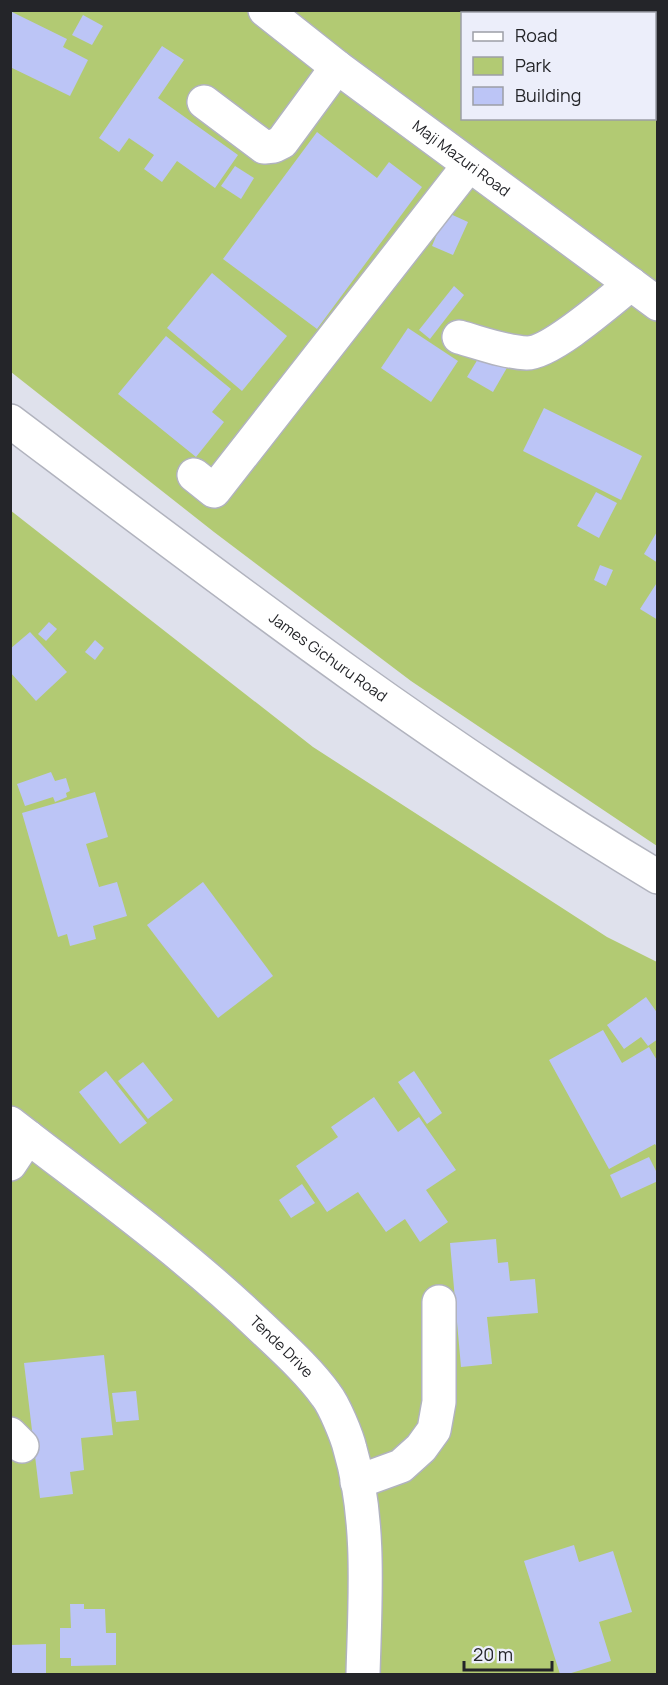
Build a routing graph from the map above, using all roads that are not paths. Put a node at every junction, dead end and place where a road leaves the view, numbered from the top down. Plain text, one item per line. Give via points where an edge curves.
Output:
1 (265, 10) edge
2 (337, 67) junction
3 (204, 102) dead end
4 (469, 165) junction
5 (632, 284) junction
6 (657, 304) edge
7 (459, 336) dead end
8 (10, 421) edge
9 (194, 475) dead end
10 (657, 878) edge
11 (19, 1130) edge
12 (10, 1164) edge
13 (440, 1302) dead end
14 (357, 1482) junction
15 (363, 1674) edge

1 - 2 street, Maji Mazuri Road
2 - 3 street via 282,142 274,146 264,147
2 - 4 street, Maji Mazuri Road
4 - 5 street, Maji Mazuri Road
4 - 9 street via 213,491
5 - 6 street, Maji Mazuri Road
5 - 7 street via 581,324 530,353
8 - 10 street, James Gichuru Road via 390,703
11 - 12 street
11 - 14 street, Tende Drive via 224,1291 296,1360 327,1396 350,1447
13 - 14 street via 439,1402 434,1430 422,1448 401,1466
14 - 15 street, Tende Drive via 362,1503

